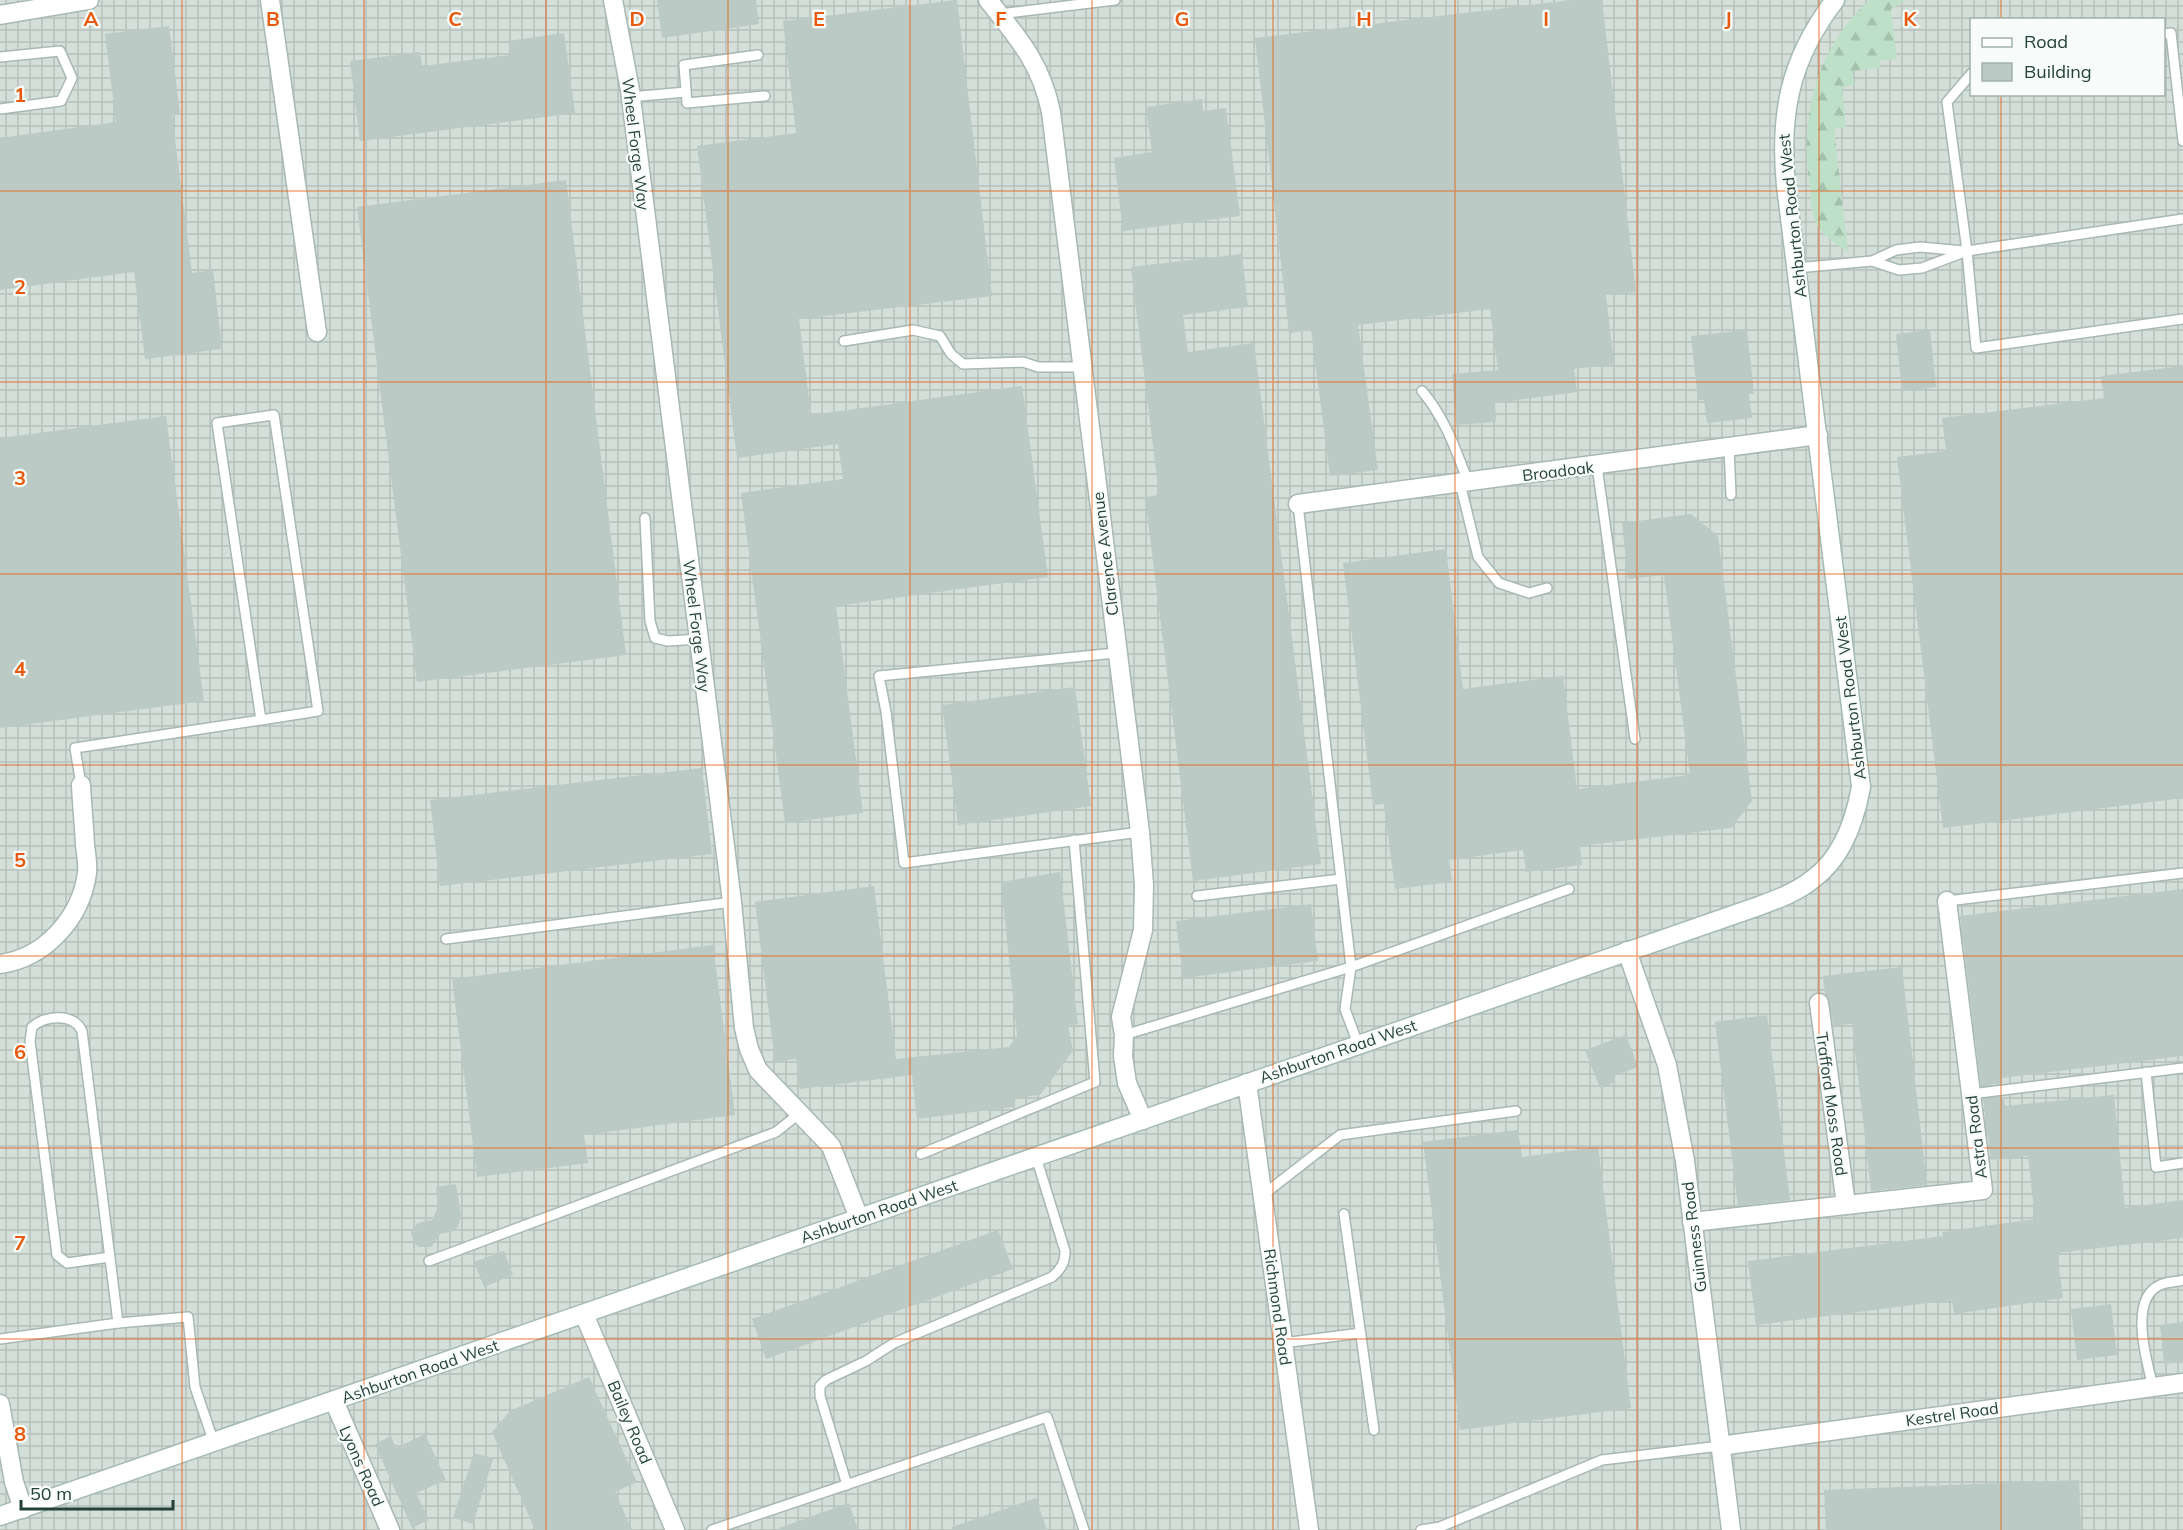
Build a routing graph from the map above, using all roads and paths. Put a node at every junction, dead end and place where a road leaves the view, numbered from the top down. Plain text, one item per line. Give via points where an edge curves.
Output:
1 (90, 0) edge
2 (270, 0) edge
3 (613, 0) edge
4 (1115, 0) edge
5 (1835, 0) edge
6 (993, 7) edge
7 (0, 15) edge
8 (2165, 34) edge
9 (758, 55) dead end
10 (0, 57) edge
11 (1970, 74) edge
12 (686, 92) junction
13 (765, 96) dead end
14 (630, 97) junction
15 (0, 109) edge
16 (2183, 141) edge
17 (2183, 219) edge
18 (1967, 251) junction
19 (1872, 261) junction
20 (1796, 268) junction
21 (2183, 319) edge
22 (317, 332) dead end
23 (844, 341) dead end
24 (1083, 366) junction
25 (1422, 391) dead end
26 (1818, 435) junction
27 (1729, 447) junction
28 (1597, 466) junction
29 (1464, 483) junction
30 (1731, 495) dead end
31 (1298, 504) joint
32 (645, 518) dead end
33 (1547, 588) dead end
34 (699, 639) junction
35 (1116, 653) junction
36 (261, 720) junction
37 (1635, 739) dead end
38 (81, 785) joint
39 (1140, 832) junction
40 (1074, 840) junction
41 (2183, 873) edge
42 (1341, 879) junction
43 (1569, 889) dead end
44 (1197, 897) dead end
45 (1947, 901) joint
46 (732, 902) junction
47 (446, 939) dead end
48 (1627, 951) junction
49 (0, 964) edge
50 (1351, 967) junction
51 (1819, 1003) dead end
52 (1124, 1035) junction
53 (1358, 1044) junction
54 (2183, 1068) edge
55 (2146, 1072) junction
56 (1247, 1083) junction
57 (1971, 1094) junction
58 (1516, 1111) dead end
59 (800, 1113) junction
60 (1143, 1120) junction
61 (921, 1154) dead end
62 (1036, 1157) junction
63 (2183, 1163) edge
64 (1263, 1195) junction
65 (1846, 1205) junction
66 (1344, 1214) dead end
67 (859, 1218) junction
68 (1692, 1222) junction
69 (110, 1257) junction
70 (429, 1261) dead end
71 (2183, 1280) edge
72 (584, 1314) junction
73 (118, 1323) junction
74 (1361, 1333) junction
75 (0, 1339) edge
76 (1283, 1343) junction
77 (2183, 1383) edge
78 (2153, 1387) junction
79 (334, 1401) junction
80 (0, 1404) edge
81 (1374, 1430) dead end
82 (214, 1443) junction
83 (1720, 1446) junction
84 (847, 1485) junction
85 (22, 1509) junction
86 (0, 1516) edge
87 (390, 1530) edge
88 (675, 1530) edge
89 (712, 1530) edge
90 (1084, 1530) edge
91 (1309, 1530) edge
92 (1421, 1530) edge
93 (1731, 1530) edge

1 - 7 street
2 - 22 street
3 - 14 street, Wheel Forge Way
4 - 6 lane
5 - 20 street, Ashburton Road West via 1801,56 1784,122 1783,153
6 - 24 street, Clarence Avenue via 1035,63 1046,88
8 - 16 lane via 2171,33
9 - 12 lane via 684,65
10 - 15 lane via 60,51 72,78 61,101
11 - 18 lane via 1947,102
12 - 13 lane via 687,103
12 - 14 lane
14 - 34 street, Wheel Forge Way
17 - 18 lane
18 - 19 lane via 1920,247 1896,250
18 - 19 lane via 1922,268 1899,270
18 - 21 lane via 1976,348
19 - 20 lane
20 - 26 street, Ashburton Road West
23 - 24 lane via 913,330 940,336 963,364
24 - 35 street, Clarence Avenue
25 - 29 lane via 1447,430
26 - 27 street, Broadoak
26 - 48 street, Ashburton Road West via 1862,787 1856,813 1846,839 1832,859 1815,878 1792,893
27 - 28 street, Broadoak
27 - 30 lane
28 - 29 street, Broadoak
28 - 37 lane
29 - 31 street, Broadoak
29 - 33 lane via 1479,557 1499,583 1530,593
31 - 42 lane
32 - 34 lane via 650,621 655,638
34 - 46 street, Wheel Forge Way
35 - 39 street, Clarence Avenue
35 - 40 lane via 879,676 904,863
36 - 36 lane via 318,711 274,415 217,423
36 - 38 lane via 75,748
38 - 49 street via 87,872 80,902 47,945
39 - 40 lane
39 - 52 street, Clarence Avenue via 1143,930 1121,1017
40 - 61 lane via 1095,1082
41 - 45 lane
42 - 44 lane
42 - 50 lane
43 - 50 lane
45 - 57 street, Astra Road
46 - 47 lane
46 - 59 street, Wheel Forge Way via 749,1049 758,1070
48 - 53 street, Ashburton Road West
48 - 68 street, Guinness Road via 1667,1065
50 - 52 lane
50 - 53 lane via 1345,1009
51 - 65 street, Trafford Moss Road
52 - 60 street, Clarence Avenue via 1128,1083
53 - 56 street, Ashburton Road West
54 - 55 lane
55 - 57 lane
55 - 63 lane via 2156,1167
56 - 60 street, Ashburton Road West
56 - 64 street, Richmond Road
57 - 65 street, Astra Road via 1983,1190
58 - 64 lane via 1340,1135
59 - 67 street, Wheel Forge Way via 831,1146
59 - 70 lane via 776,1132
60 - 62 street, Ashburton Road West
62 - 67 street, Ashburton Road West
62 - 84 lane via 1065,1251 1060,1270 1052,1277 894,1343 820,1386
64 - 76 street, Richmond Road
65 - 68 street, Astra Road
66 - 74 lane
67 - 72 street, Ashburton Road West
68 - 83 street, Guinness Road
69 - 69 lane via 82,1031 69,1018 45,1020 32,1027 30,1041 57,1255 67,1263
69 - 73 lane
71 - 78 lane via 2159,1285 2149,1293 2143,1308 2145,1353
72 - 79 street, Ashburton Road West
72 - 88 street, Bailey Road
73 - 75 lane
73 - 82 lane via 188,1317 195,1387
74 - 76 lane
74 - 81 lane
76 - 91 street, Richmond Road
77 - 78 street, Kestrel Road
78 - 83 street, Kestrel Road
79 - 82 street, Ashburton Road West
79 - 87 street, Lyons Road
80 - 85 street
82 - 85 street, Ashburton Road West
83 - 92 lane via 1602,1460 1440,1527
83 - 93 street, Guinness Road
84 - 89 lane
84 - 90 lane via 1047,1417
85 - 86 street, Ashburton Road West

